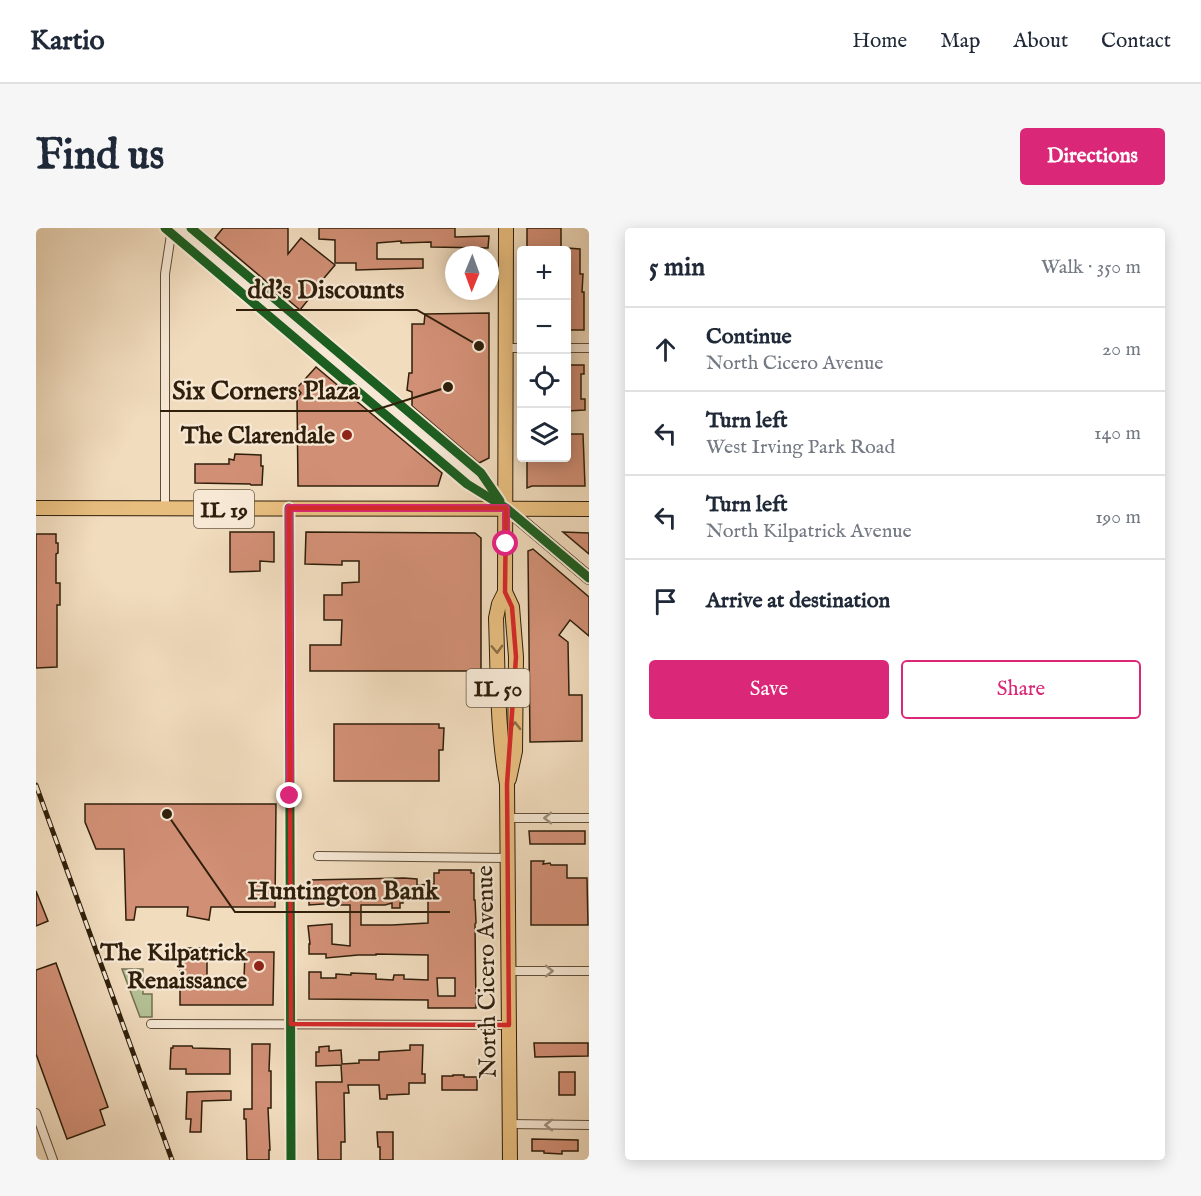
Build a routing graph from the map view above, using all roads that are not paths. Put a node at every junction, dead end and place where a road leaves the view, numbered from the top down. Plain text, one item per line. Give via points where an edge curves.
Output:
1 (172, 228) edge
2 (180, 228) edge
3 (506, 228) edge
4 (506, 348) junction
5 (517, 348) edge
6 (571, 348) edge
7 (589, 348) edge
8 (36, 508) edge
9 (289, 508) junction
10 (506, 508) junction
11 (589, 508) edge
12 (165, 509) junction
13 (589, 578) edge
14 (507, 818) junction
15 (589, 818) edge
16 (318, 856) dead end
17 (507, 858) junction
18 (508, 970) junction
19 (589, 971) edge
20 (151, 1024) dead end
21 (291, 1024) junction
22 (509, 1025) junction
23 (36, 1113) edge
24 (509, 1124) junction
25 (589, 1125) edge
26 (53, 1160) edge
27 (291, 1160) edge
28 (510, 1160) edge

1 - 12 street via 165,274
2 - 10 main road
3 - 4 main road, North Cicero Avenue / IL 50
4 - 5 street
4 - 10 main road, North Cicero Avenue / IL 50
6 - 7 street
8 - 12 main road, IL 19
9 - 10 main road, IL 19
9 - 12 main road, IL 19
9 - 21 street
10 - 11 main road, IL 19
10 - 13 main road
10 - 14 main road, North Cicero Avenue / IL 50 via 505,592 496,618
15 -> 14 street
14 - 17 main road, North Cicero Avenue / IL 50
16 - 17 street
17 - 18 main road, North Cicero Avenue / IL 50
18 -> 19 street
18 - 22 main road, North Cicero Avenue / IL 50
20 - 21 street
21 - 22 street
21 - 27 street
22 - 24 main road, North Cicero Avenue / IL 50
23 - 26 street
25 -> 24 street
24 - 28 main road, North Cicero Avenue / IL 50

